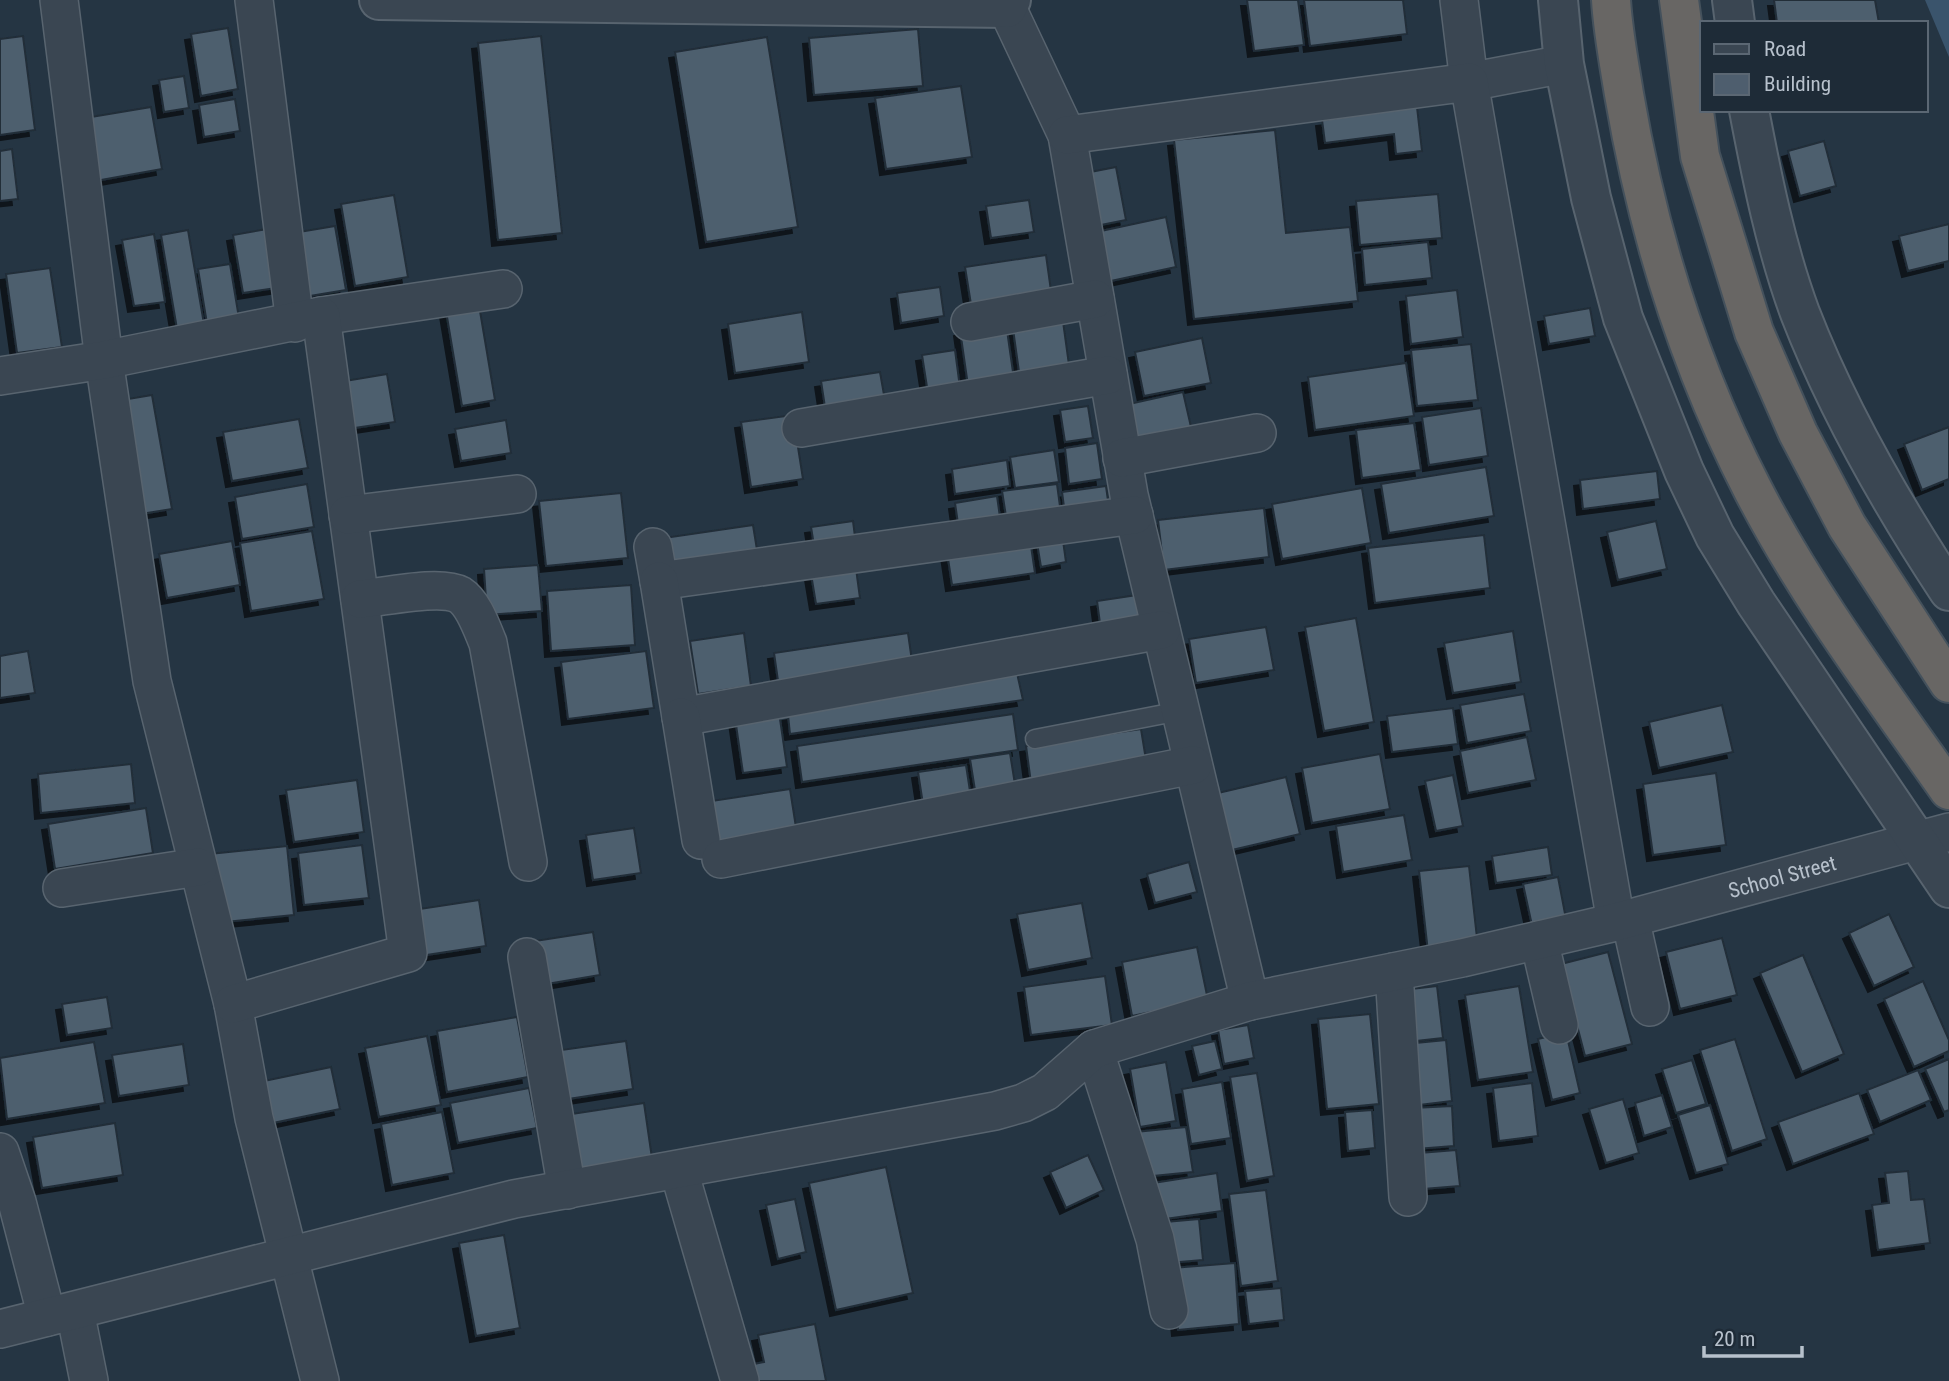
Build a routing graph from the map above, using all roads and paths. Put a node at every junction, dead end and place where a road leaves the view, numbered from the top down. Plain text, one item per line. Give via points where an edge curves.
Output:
1 (59, 0) edge
2 (254, 0) edge
3 (379, 0) edge
4 (1459, 0) edge
5 (1558, 0) edge
6 (1611, 0) edge
7 (1679, 0) edge
8 (1732, 0) edge
9 (1009, 4) edge
10 (1735, 21) edge
11 (1564, 64) junction
12 (1469, 82) junction
13 (1749, 112) edge
14 (1067, 135) junction
15 (503, 289) dead end
16 (1095, 299) junction
17 (308, 320) junction
18 (970, 322) dead end
19 (104, 360) junction
20 (1108, 375) junction
21 (0, 376) edge
22 (801, 428) dead end
23 (1257, 433) dead end
24 (1122, 458) junction
25 (517, 494) dead end
26 (348, 515) junction
27 (1134, 515) junction
28 (1949, 591) edge
29 (360, 599) junction
30 (1161, 631) junction
31 (1949, 683) edge
32 (1180, 711) junction
33 (681, 717) junction
34 (1035, 739) dead end
35 (1193, 765) junction
36 (1949, 790) edge
37 (1932, 836) edge
38 (528, 862) dead end
39 (198, 867) junction
40 (62, 888) dead end
41 (1949, 888) edge
42 (1623, 920) junction
43 (1539, 940) junction
44 (527, 957) dead end
45 (1394, 972) junction
46 (1250, 1001) junction
47 (233, 1004) junction
48 (1650, 1007) dead end
49 (1559, 1025) dead end
50 (1094, 1049) junction
51 (0, 1152) edge
52 (679, 1171) junction
53 (567, 1190) junction
54 (1408, 1197) dead end
55 (288, 1257) junction
56 (1169, 1310) dead end
57 (61, 1314) junction
58 (0, 1329) edge
59 (89, 1381) edge
60 (320, 1381) edge
61 (740, 1381) edge

1 - 19 street
2 - 17 street
3 - 9 street
4 - 12 street
5 - 11 street
6 - 36 highway via 1632,140 1662,264 1705,381 1753,489 1807,582
7 - 31 highway via 1700,156 1754,332 1798,433 1847,526
8 - 10 street
9 - 14 street
11 - 12 street
11 - 37 street via 1591,198 1623,318 1684,471 1715,536 1756,603
12 - 14 street
12 - 42 street
13 - 28 street via 1781,252 1800,312 1875,472
14 - 16 street
15 - 17 street
16 - 18 street
16 - 20 street
17 - 19 street
17 - 26 street
19 - 21 street
19 - 39 street via 152,681
20 - 22 street
20 - 24 street
23 - 24 street
24 - 27 street
25 - 26 street
26 - 29 street
27 - 30 street
27 - 33 street via 656,564
29 - 38 street via 442,590 461,596 476,615 488,643
29 - 47 street via 408,953
30 - 32 street
30 - 33 street
32 - 34 lane
32 - 35 street
33 - 35 street via 711,849
35 - 46 street
37 - 41 street
37 - 42 street, School Street
39 - 40 street
39 - 47 street
42 - 43 street, School Street
42 - 48 street
43 - 45 street, School Street
43 - 49 street
44 - 53 street
45 - 46 street, School Street
45 - 54 street
46 - 50 street, School Street
47 - 55 street via 254,1118
50 - 52 street via 1045,1092 1014,1106
50 - 56 street via 1155,1239
51 - 57 street
52 - 53 street
52 - 61 street
53 - 55 street via 514,1199
55 - 57 street
55 - 60 street
57 - 58 street
57 - 59 street

